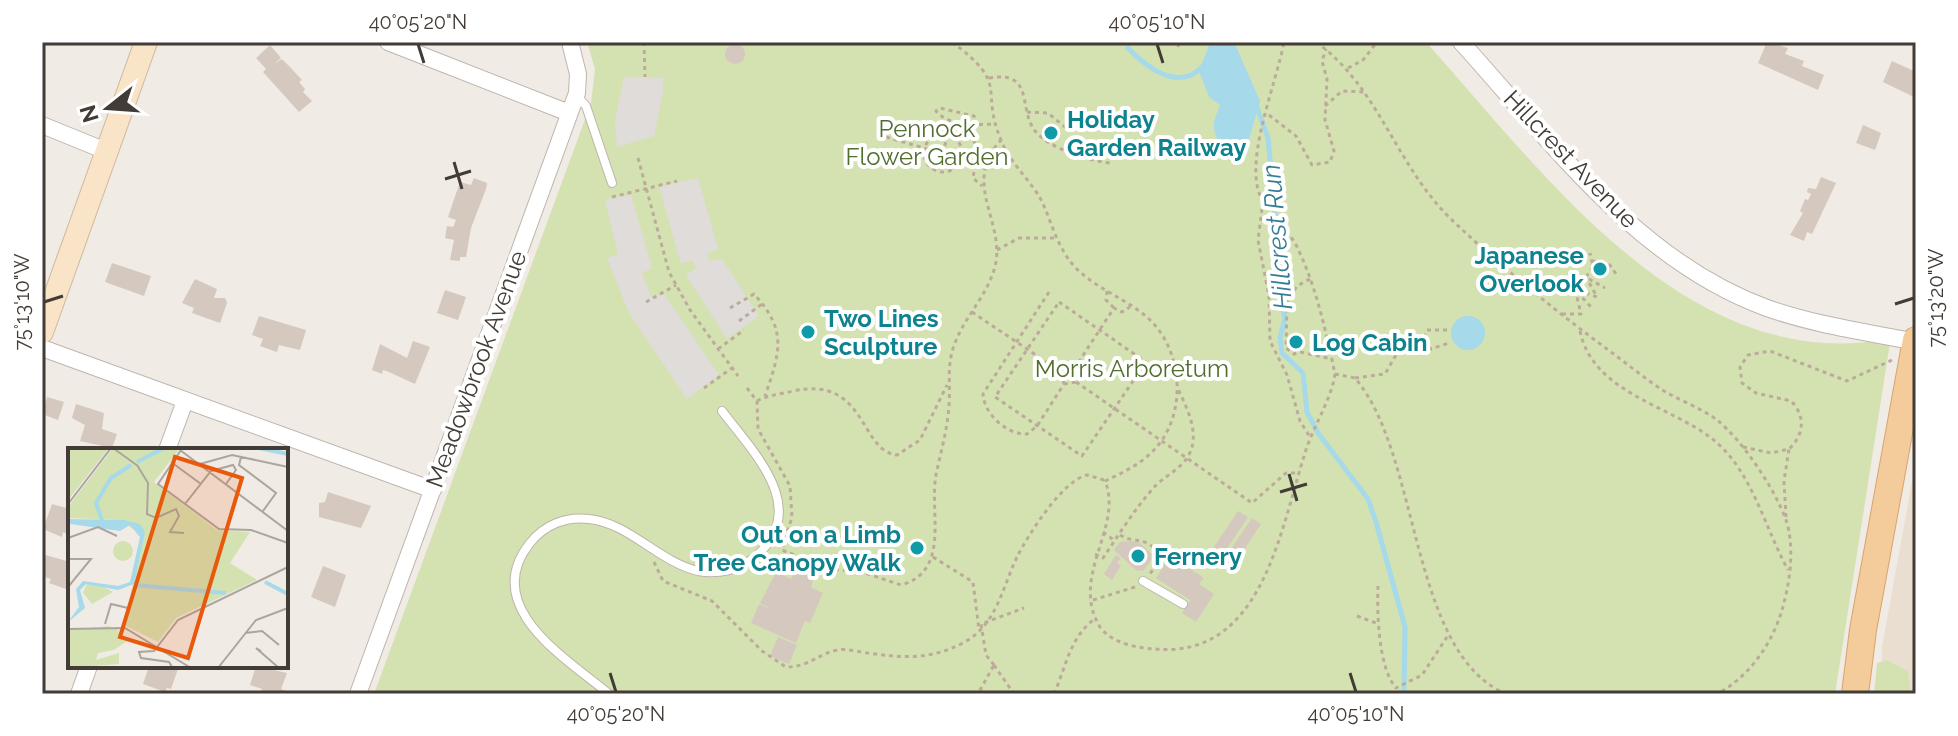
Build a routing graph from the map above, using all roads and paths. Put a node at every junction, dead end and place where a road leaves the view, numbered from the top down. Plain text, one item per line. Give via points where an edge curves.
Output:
1 (146, 42) edge
2 (388, 42) edge
3 (570, 42) edge
4 (644, 42) edge
5 (952, 42) edge
6 (1284, 42) edge
7 (1316, 42) edge
8 (1377, 42) edge
9 (1461, 42) edge
10 (1326, 49) junction
11 (1348, 68) junction
12 (645, 77) dead end
13 (989, 78) junction
14 (1366, 92) junction
15 (576, 96) junction
16 (1325, 106) junction
17 (1027, 112) junction
18 (569, 113) junction
19 (1267, 115) junction
20 (952, 121) junction
21 (1076, 122) dead end
22 (996, 124) junction
23 (42, 125) edge
24 (970, 125) junction
25 (978, 125) junction
26 (886, 137) dead end
27 (948, 137) junction
28 (1001, 140) junction
29 (923, 147) junction
30 (106, 151) junction
31 (943, 154) junction
32 (638, 158) dead end
33 (962, 159) junction
34 (975, 163) junction
35 (1112, 163) dead end
36 (988, 167) junction
37 (938, 169) junction
38 (677, 181) dead end
39 (612, 183) dead end
40 (982, 186) junction
41 (645, 189) junction
42 (612, 197) dead end
43 (1263, 201) junction
44 (1057, 238) junction
45 (997, 250) junction
46 (1590, 253) dead end
47 (1593, 261) junction
48 (1616, 274) dead end
49 (1586, 277) junction
50 (1310, 279) junction
51 (676, 285) junction
52 (1605, 288) dead end
53 (1575, 289) junction
54 (1107, 291) junction
55 (1049, 292) dead end
56 (646, 302) dead end
57 (762, 304) junction
58 (1130, 306) junction
59 (1591, 307) dead end
60 (730, 308) dead end
61 (1114, 308) junction
62 (972, 312) junction
63 (1561, 314) junction
64 (739, 321) dead end
65 (744, 330) dead end
66 (1100, 330) junction
67 (1447, 330) dead end
68 (1580, 330) junction
69 (42, 332) edge
70 (1423, 341) junction
71 (1916, 341) edge
72 (1016, 343) junction
73 (1449, 343) dead end
74 (42, 348) edge
75 (718, 349) junction
76 (1027, 350) junction
77 (1332, 359) junction
78 (1892, 360) dead end
79 (732, 368) junction
80 (1074, 369) junction
81 (1061, 372) junction
82 (1335, 374) junction
83 (738, 376) dead end
84 (1355, 378) junction
85 (1076, 382) junction
86 (948, 383) junction
87 (1064, 384) junction
88 (704, 388) dead end
89 (747, 388) dead end
90 (1178, 389) junction
91 (765, 397) junction
92 (185, 401) junction
93 (1114, 408) junction
94 (722, 411) dead end
95 (1037, 426) junction
96 (1310, 434) junction
97 (1163, 440) junction
98 (1743, 447) junction
99 (168, 448) edge
100 (1789, 449) junction
101 (1187, 456) junction
102 (1298, 473) junction
103 (1105, 481) junction
104 (433, 490) junction
105 (1786, 520) junction
106 (1103, 532) junction
107 (1120, 535) junction
108 (1115, 541) junction
109 (658, 551) junction
110 (1095, 554) junction
111 (800, 557) dead end
112 (933, 557) junction
113 (1790, 573) junction
114 (1143, 581) junction
115 (1378, 586) dead end
116 (1093, 600) junction
117 (1183, 604) dead end
118 (1024, 608) dead end
119 (1357, 616) dead end
120 (1096, 618) dead end
121 (1376, 623) junction
122 (979, 630) junction
123 (1449, 634) junction
124 (994, 665) junction
125 (88, 668) edge
126 (79, 694) edge
127 (358, 694) edge
128 (609, 694) edge
129 (1054, 694) edge
130 (1506, 694) edge
131 (1717, 694) edge
132 (1855, 694) edge

1 - 30 street
2 - 18 street
3 - 15 street, Meadowbrook Avenue via 578,74
4 - 12 path
5 - 13 path
6 - 19 path
7 - 10 path
8 - 11 path via 1363,60
9 - 71 street, Hillcrest Avenue via 1593,187 1667,252 1765,307
10 - 11 path
10 - 16 path
11 - 14 path
13 - 17 path via 1017,83
13 - 22 path
14 - 16 path via 1342,91
14 - 63 path via 1438,207
15 - 18 street, Meadowbrook Avenue
15 - 39 lane via 586,106
16 - 19 path via 1334,151 1322,166 1309,163 1296,136
17 - 21 path via 1048,113 1066,128
17 - 35 path via 1038,136 1078,156
18 - 104 street, Meadowbrook Avenue
19 - 43 path via 1256,169
20 - 24 path
20 - 25 path via 938,116 938,109 974,116
20 - 27 path
22 - 25 path
22 - 28 path
23 - 30 street
24 - 25 path
24 - 34 path
26 - 29 path
27 - 29 path via 932,137
27 - 31 path
27 - 33 path via 964,151
28 - 36 path
28 - 44 path via 1039,196
29 - 31 path
29 - 37 path via 923,160
30 - 69 street
31 - 33 path
31 - 37 path
32 - 41 path
33 - 34 path
33 - 37 path via 960,167
34 - 36 path
34 - 40 path via 973,178
36 - 40 path
38 - 41 path
40 - 45 path
41 - 42 path
41 - 51 path
43 - 50 path via 1299,249
43 - 96 path via 1258,240 1269,296 1270,341 1300,421
44 - 45 path via 1026,237
44 - 54 path via 1075,268
45 - 62 path via 990,281
46 - 47 path
47 - 48 path via 1610,265
47 - 49 path
49 - 52 path
49 - 53 path via 1597,297
50 - 77 path
50 - 77 path via 1297,286 1287,303 1286,348
51 - 56 path
51 - 75 path
53 - 59 path
53 - 63 path via 1581,314
54 - 58 path
54 - 61 path via 1106,300
55 - 72 path
57 - 60 path via 752,293
57 - 64 path
57 - 91 path via 780,345
58 - 61 path via 1122,312
58 - 90 path via 1150,320 1169,347
61 - 66 path
62 - 72 path
62 - 86 path via 954,344
63 - 68 path
65 - 75 path
66 - 76 path via 1059,302
66 - 80 path
66 - 93 path via 1146,362
67 - 70 path via 1427,330
68 - 98 path via 1666,392 1719,421
68 - 113 path via 1587,352 1614,381 1704,432 1727,452
70 - 73 path via 1435,349
70 - 84 path via 1400,348 1385,374
71 - 132 main road
72 - 76 path
72 - 95 path via 983,402 1014,434 1027,434
74 - 92 street
75 - 79 path
76 - 81 path
76 - 95 path via 995,397
77 - 82 path
78 - 100 path via 1847,381 1770,351 1748,355 1740,367 1742,383 1756,393 1791,401 1801,415 1800,434
79 - 83 path
79 - 88 path
80 - 81 path
80 - 85 path
81 - 87 path
82 - 84 path
82 - 96 path
84 - 123 path via 1379,418
85 - 87 path
85 - 93 path
86 - 91 path via 920,440 897,455 882,449 857,410 835,393 807,389
86 - 112 path via 949,414 934,490
87 - 95 path
89 - 91 path via 757,401
90 - 97 path
90 - 101 path via 1194,431
92 - 99 street
92 - 104 street
93 - 95 path via 1082,456
93 - 97 path
94 - 109 lane via 772,480 779,501 774,532 755,557 720,572 689,568
96 - 102 path
97 - 101 path
97 - 103 path via 1139,463
98 - 100 path via 1771,453
98 - 105 path
100 - 105 path
101 - 102 path via 1252,503 1286,473
101 - 107 path via 1156,485
102 - 116 path via 1257,591 1238,622 1217,638 1191,648 1164,650 1126,644 1101,627
103 - 106 path via 1112,507
103 - 109 path via 1087,475 1067,484 1023,547 984,626 965,642 932,656 837,650 810,664 786,667 762,651 712,601 663,581 654,569
104 - 127 street, Meadowbrook Avenue
105 - 113 path
106 - 108 path
106 - 110 path
107 - 108 path
107 - 114 path via 1142,538 1161,557
108 - 110 path via 1103,558
109 - 128 lane via 603,522 575,518 537,535 518,562 516,594 528,624
110 - 116 path
111 - 112 path via 901,585 920,576
112 - 122 path via 973,582
113 - 131 path via 1771,639 1739,680
114 - 116 path
114 - 117 lane
115 - 121 path
118 - 122 path, bridge via 981,624
119 - 121 path
120 - 129 path via 1074,643
121 - 123 path via 1392,684 1401,687 1422,675
122 - 124 path, bridge
123 - 130 path via 1477,673
124 - 124 path via 1000,674 1014,694 979,692
125 - 126 street

